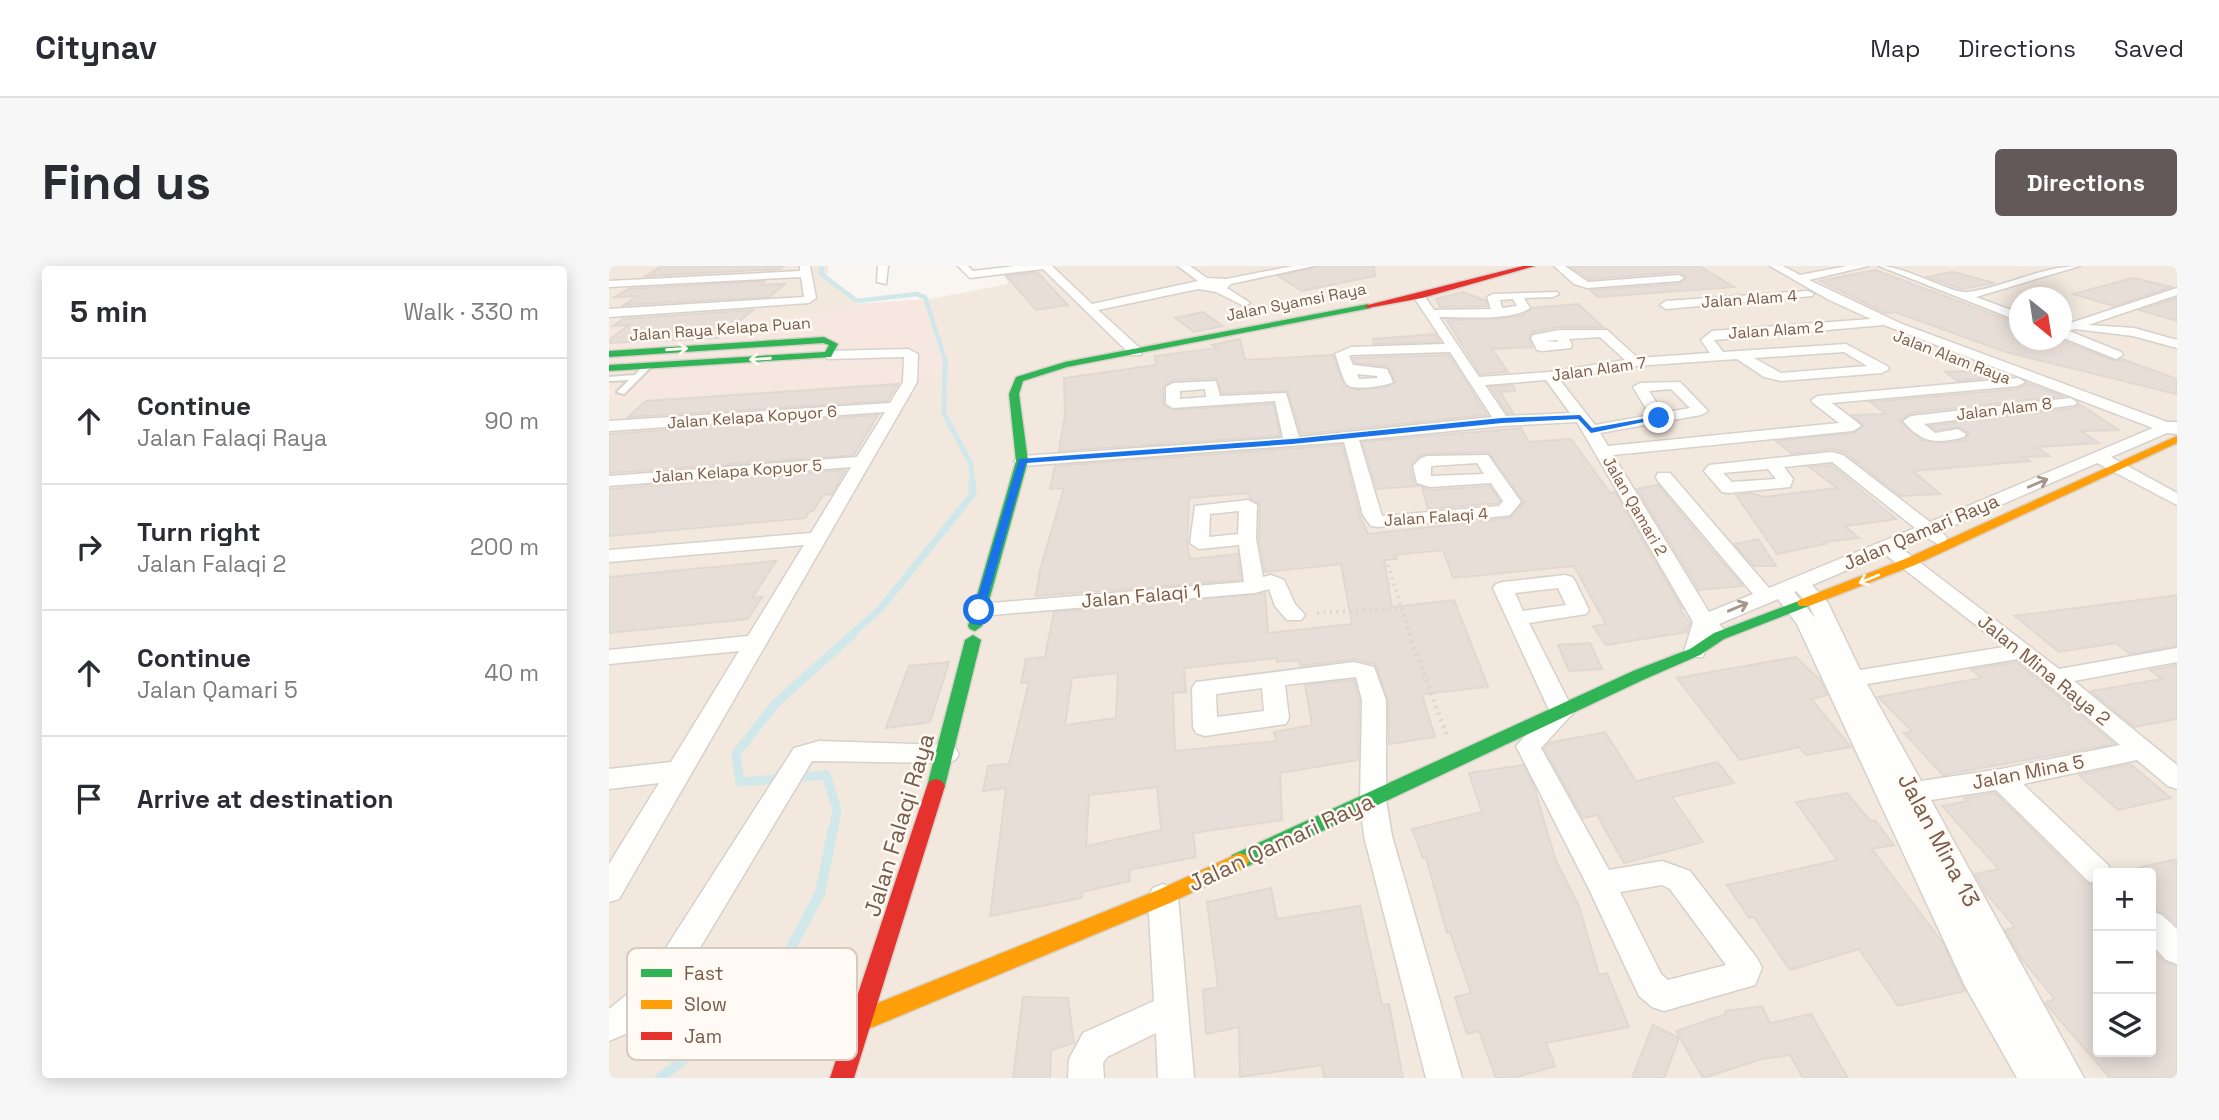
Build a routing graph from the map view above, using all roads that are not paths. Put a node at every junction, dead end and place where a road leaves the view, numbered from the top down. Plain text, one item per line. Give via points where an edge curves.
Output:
1 (883, 266) edge
2 (963, 266) edge
3 (1040, 266) edge
4 (1047, 266) edge
5 (1183, 266) edge
6 (1309, 266) edge
7 (1531, 266) edge
8 (1559, 266) edge
9 (1776, 266) edge
10 (1863, 266) edge
11 (1884, 266) edge
12 (2075, 266) edge
13 (1761, 268) dead end
14 (805, 270) edge
15 (1798, 279) junction
16 (1659, 280) dead end
17 (882, 282) dead end
18 (609, 284) edge
19 (1201, 284) junction
20 (1222, 285) junction
21 (2177, 291) edge
22 (1553, 294) dead end
23 (1808, 295) junction
24 (1419, 296) junction
25 (1965, 296) junction
26 (1244, 303) dead end
27 (1690, 303) dead end
28 (1089, 308) junction
29 (609, 313) edge
30 (2009, 313) edge
31 (1433, 314) junction
32 (1885, 322) junction
33 (1868, 324) junction
34 (2072, 328) edge
35 (2072, 330) edge
36 (2072, 333) edge
37 (1559, 334) dead end
38 (2177, 344) edge
39 (830, 348) junction
40 (1453, 348) junction
41 (1136, 352) junction
42 (609, 354) edge
43 (1740, 355) junction
44 (2116, 355) dead end
45 (1720, 356) junction
46 (1635, 362) junction
47 (1065, 365) joint
48 (648, 366) junction
49 (609, 368) edge
50 (1349, 369) dead end
51 (1549, 376) junction
52 (635, 377) junction
53 (609, 379) edge
54 (1477, 381) junction
55 (2018, 382) junction
56 (621, 392) dead end
57 (1214, 401) dead end
58 (2070, 402) junction
59 (894, 407) junction
60 (1938, 417) dead end
61 (1659, 418) dead end
62 (1502, 421) junction
63 (1585, 424) junction
64 (609, 426) edge
65 (2172, 434) edge
66 (1350, 435) junction
67 (1292, 442) junction
68 (1602, 451) junction
69 (2099, 457) junction
70 (865, 461) junction
71 (1022, 461) junction
72 (1772, 463) dead end
73 (2118, 468) junction
74 (1664, 477) dead end
75 (1496, 478) dead end
76 (609, 481) edge
77 (2177, 500) edge
78 (1927, 530) junction
79 (818, 538) junction
80 (1247, 539) dead end
81 (1948, 545) junction
82 (1886, 547) junction
83 (609, 556) edge
84 (1910, 562) junction
85 (1255, 587) junction
86 (1792, 595) junction
87 (1294, 615) road end
88 (1516, 618) dead end
89 (976, 625) junction
90 (1712, 629) junction
91 (756, 642) junction
92 (2023, 651) junction
93 (1695, 652) joint
94 (2177, 655) edge
95 (609, 657) edge
96 (2054, 677) junction
97 (1853, 679) junction
98 (1273, 680) dead end
99 (1562, 712) junction
100 (2140, 750) junction
101 (946, 754) junction
102 (678, 771) junction
103 (609, 779) edge
104 (2001, 779) junction
105 (2177, 779) edge
106 (1915, 792) junction
107 (1373, 800) junction
108 (2093, 868) edge
109 (1601, 883) junction
110 (609, 890) edge
111 (1163, 897) junction
112 (2156, 929) edge
113 (683, 948) edge
114 (2177, 950) edge
115 (1170, 1010) junction
116 (627, 1016) edge
117 (861, 1021) junction
118 (609, 1025) edge
119 (857, 1033) edge
120 (848, 1060) edge
121 (842, 1078) edge
122 (1086, 1078) edge
123 (1176, 1078) edge
124 (1444, 1078) edge
125 (2038, 1078) edge
126 (2066, 1078) edge

1 - 17 street
2 - 3 street via 969,275
4 - 28 street
5 - 19 street
6 - 20 street
7 - 24 street, Jalan Syamsi Raya
8 - 16 street via 1587,285
9 - 15 street
10 - 15 street
11 - 25 street
12 - 25 street
13 - 23 street, Jalan Alam Raya
14 - 18 street
14 - 29 street via 810,298 792,303
15 - 32 street
19 - 20 street
19 - 28 street
20 - 26 street
21 - 34 street
22 - 31 street via 1517,296 1524,308
23 - 27 street, Jalan Alam 4
23 - 33 street, Jalan Alam Raya
24 - 31 street
24 - 41 street, Jalan Syamsi Raya
25 - 30 street
28 - 41 street
31 - 40 street
32 - 33 street
32 - 65 street
33 - 45 street, Jalan Alam 2 via 1717,334 1707,340
33 - 55 street, Jalan Alam Raya
35 - 38 street via 2134,332
36 - 44 street
37 - 46 street via 1603,333
42 -> 39 street, Jalan Raya Kelapa Puan
39 -> 48 street, Jalan Raya Kelapa Puan
39 - 59 street via 911,354 910,382
40 - 50 street via 1347,352 1342,354
40 - 54 street
41 - 47 street, Jalan Syamsi Raya
43 - 43 street, Jalan Alam 7 via 1848,348 1882,368 1781,377
43 - 45 street, Jalan Alam 7
45 - 46 street, Jalan Alam 7
46 - 51 street, Jalan Alam 7
47 - 71 street, Jalan Falaqi Raya via 1019,379 1014,387
48 - 49 street, Jalan Raya Kelapa Puan
48 - 52 lane
51 - 54 street, Jalan Alam 7
51 - 63 street, Jalan Qamari 2
52 - 53 lane
52 - 56 lane
54 - 62 street
55 - 58 street, Jalan Alam Raya
55 - 68 street via 1818,400 1853,426
57 - 67 street via 1281,396
58 - 60 street, Jalan Alam 8
58 - 65 street, Jalan Alam Raya
59 - 64 street, Jalan Kelapa Kopyor 6
59 - 70 street
61 - 63 street
62 - 63 street
62 - 66 street
63 - 68 street, Jalan Qamari 2
65 - 69 street, Jalan Qamari Raya
65 - 73 street, Jalan Qamari Raya
66 - 67 street
66 - 75 street, Jalan Falaqi 4 via 1377,522 1504,511 1511,502
67 - 71 street
68 - 90 street, Jalan Qamari 2
69 - 73 street
78 -> 69 street, Jalan Qamari Raya
70 - 76 street, Jalan Kelapa Kopyor 5
70 - 79 street
71 - 89 street, Jalan Falaqi Raya
72 - 78 street via 1840,459
73 - 77 street
73 - 81 street, Jalan Qamari Raya
74 - 86 street
78 - 81 street
78 - 82 street, Jalan Qamari Raya
79 - 83 street
79 - 91 street
80 - 85 street
81 - 84 street, Jalan Qamari Raya
82 - 84 street
82 - 86 street, Jalan Qamari Raya
84 -> 86 street, Jalan Qamari Raya
84 - 92 street, Jalan Mina Raya 2
85 - 87 street via 1277,584 1285,606
85 - 89 street, Jalan Falaqi 1
90 -> 86 street, Jalan Qamari Raya
86 - 90 street, Jalan Qamari Raya
86 - 97 street, Jalan Mina 13
86 - 125 street via 1976,976
88 - 99 street
89 - 101 street, Jalan Falaqi Raya
90 - 93 street, Jalan Qamari Raya
91 - 95 street
91 - 102 street
92 - 96 street, Jalan Mina Raya 2
92 - 97 street
93 - 99 street, Jalan Qamari Raya
94 - 96 street
96 - 100 street, Jalan Mina Raya 2
97 - 106 street, Jalan Mina 13
98 - 107 street via 1354,669 1366,672 1374,700
99 - 107 street, Jalan Qamari Raya
99 - 109 street via 1528,746
100 - 104 street, Jalan Mina 5
100 - 105 street, Jalan Mina Raya 2
101 - 113 street via 819,750 803,754
101 - 117 street, Jalan Falaqi Raya
102 - 103 street
102 - 110 street
104 - 106 street, Jalan Mina 5
104 - 108 street
106 - 126 street, Jalan Mina 13
107 - 111 street, Jalan Qamari Raya
107 - 124 street via 1378,836
109 - 109 street via 1656,991 1664,996 1744,975 1742,961 1680,880 1663,873
111 - 115 street
111 - 117 street, Jalan Qamari Raya
112 - 114 street
115 - 122 street via 1095,1045 1086,1059
115 - 123 street
116 - 118 street
117 - 119 street, Jalan Falaqi Raya
120 - 121 street, Jalan Falaqi Raya

